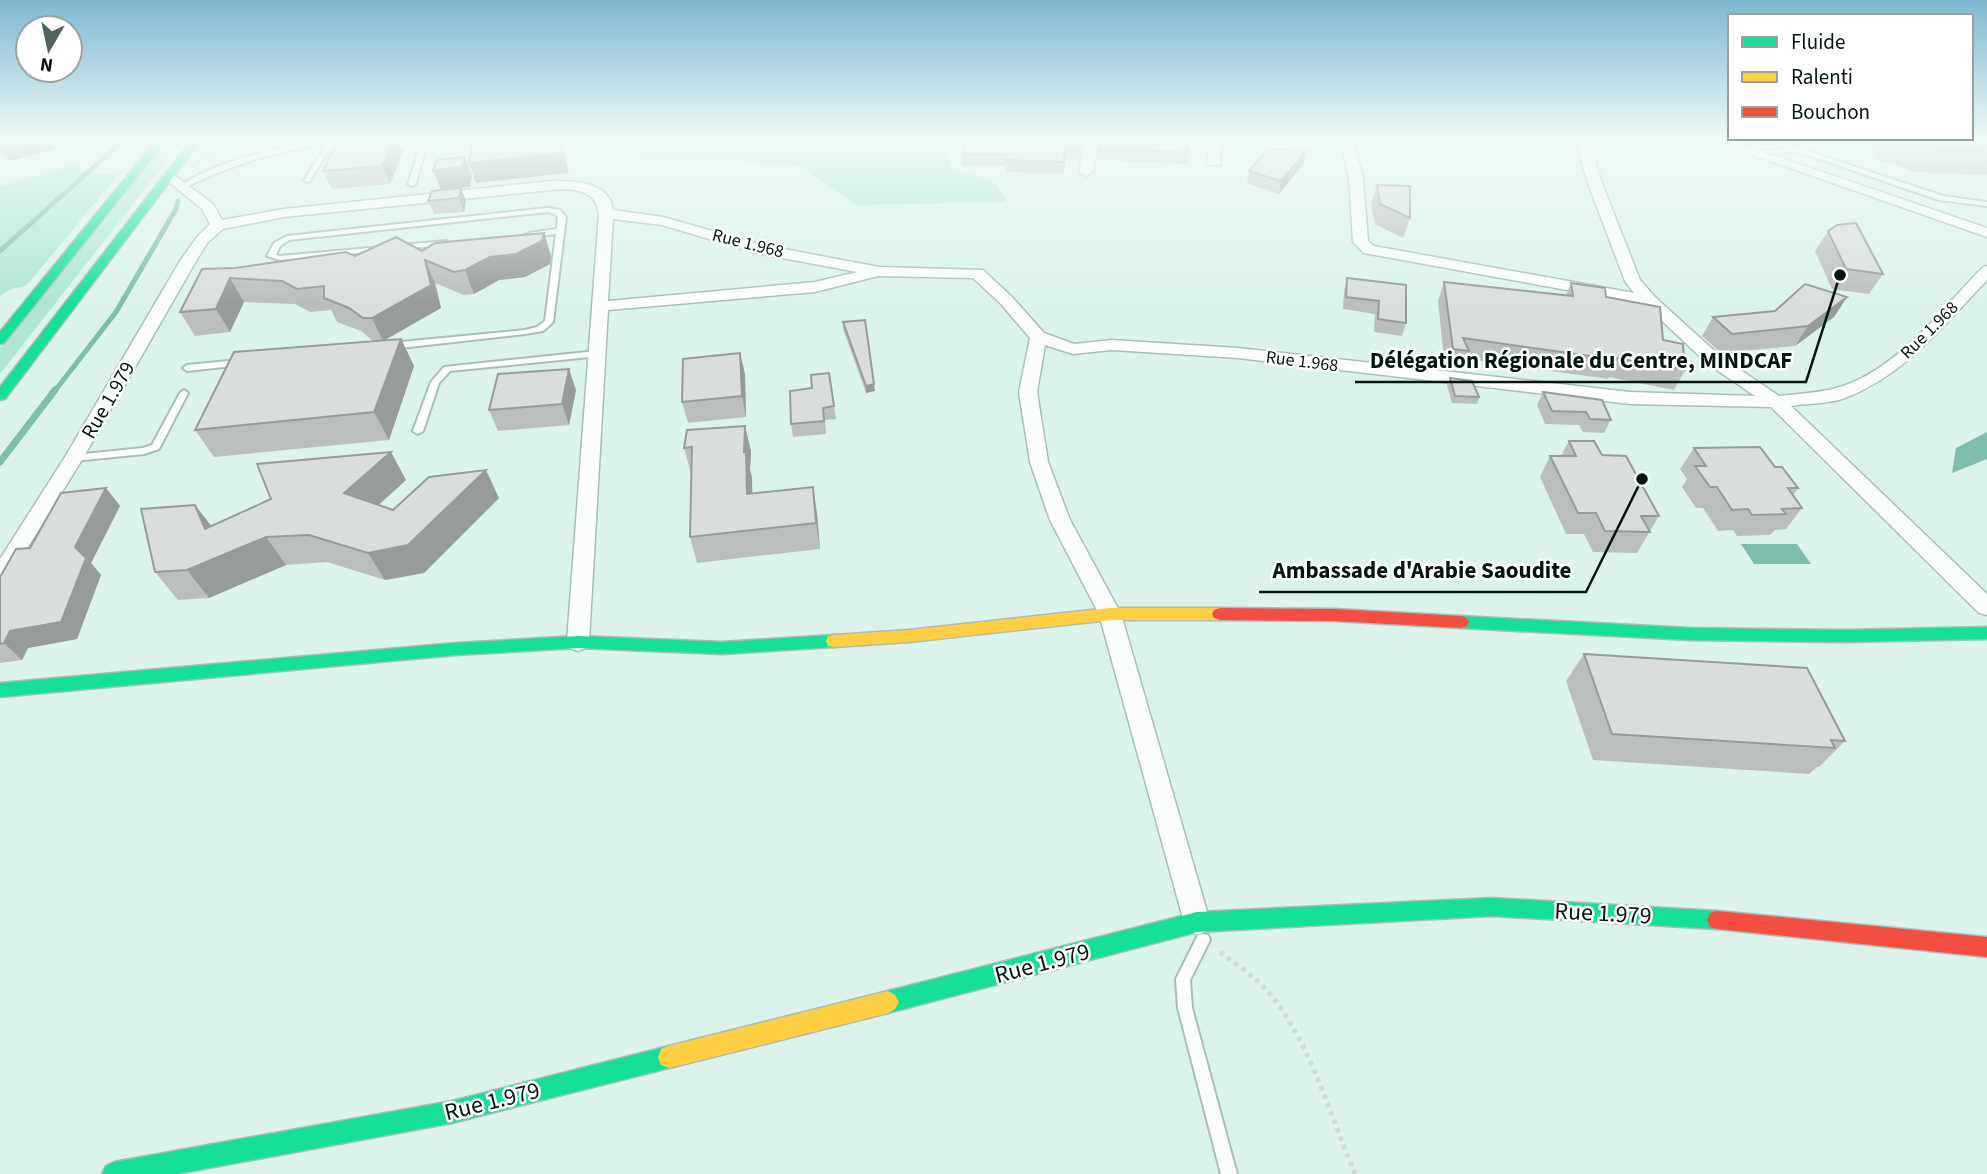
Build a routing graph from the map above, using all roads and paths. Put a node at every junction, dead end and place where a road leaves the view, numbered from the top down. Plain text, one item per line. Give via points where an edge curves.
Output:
1 (118, 194) edge
2 (155, 194) edge
3 (193, 194) edge
4 (485, 194) edge
5 (599, 194) edge
6 (1357, 194) edge
7 (1599, 194) edge
8 (1873, 194) edge
9 (1929, 194) edge
10 (1987, 204) edge
11 (606, 214) junction
12 (416, 220) junction
13 (218, 225) junction
14 (561, 231) junction
15 (1987, 233) edge
16 (524, 235) edge
17 (461, 242) edge
18 (410, 246) junction
19 (1987, 271) edge
20 (879, 272) junction
21 (1649, 300) junction
22 (601, 306) junction
23 (1038, 337) junction
24 (0, 340) edge
25 (376, 348) edge
26 (597, 354) junction
27 (255, 361) edge
28 (187, 368) dead end
29 (184, 393) dead end
30 (0, 396) edge
31 (1776, 402) junction
32 (418, 431) dead end
33 (74, 458) junction
34 (0, 576) edge
35 (1987, 607) edge
36 (1110, 614) junction
37 (1987, 633) edge
38 (578, 642) junction
39 (0, 690) edge
40 (1200, 931) junction
41 (1987, 947) edge
42 (114, 1174) edge
43 (1229, 1174) edge
44 (1355, 1174) edge

1 - 24 main road
2 - 30 main road
3 - 13 street
4 - 13 street via 284,213
5 - 11 street via 607,203
6 - 21 street via 1361,242 1369,250
7 - 21 street via 1633,281
8 - 15 street
9 - 10 lane
11 - 20 street, Rue 1.968 via 663,221 756,248
11 - 22 street
12 - 14 lane via 548,210 562,218
12 - 18 lane
12 - 18 lane via 288,238 271,256
13 - 33 street, Rue 1.979 via 188,261
14 - 16 lane
14 - 25 lane via 549,322 540,330
17 - 18 lane
19 - 31 street, Rue 1.968 via 1904,358 1877,376 1838,394
20 - 22 street via 815,287
20 - 23 street, Rue 1.968 via 977,273
21 - 31 street via 1714,359
22 - 26 street
23 - 31 street, Rue 1.968 via 1073,348 1112,345 1238,353 1630,398
23 - 36 street via 1028,392 1039,462 1060,520
26 - 32 lane via 447,369 435,382
26 - 38 street
27 - 28 lane
29 - 33 lane via 156,447
31 - 35 street
33 - 34 street, Rue 1.979
36 - 37 main road via 1335,615 1690,634
36 - 38 main road via 909,636 722,648
36 - 40 street
38 - 39 main road
40 - 41 main road, Rue 1.979 via 1492,907 1718,920
40 - 42 main road, Rue 1.979 via 919,995 452,1112
40 - 43 lane via 1183,979 1185,1008
40 - 44 path via 1276,1001

